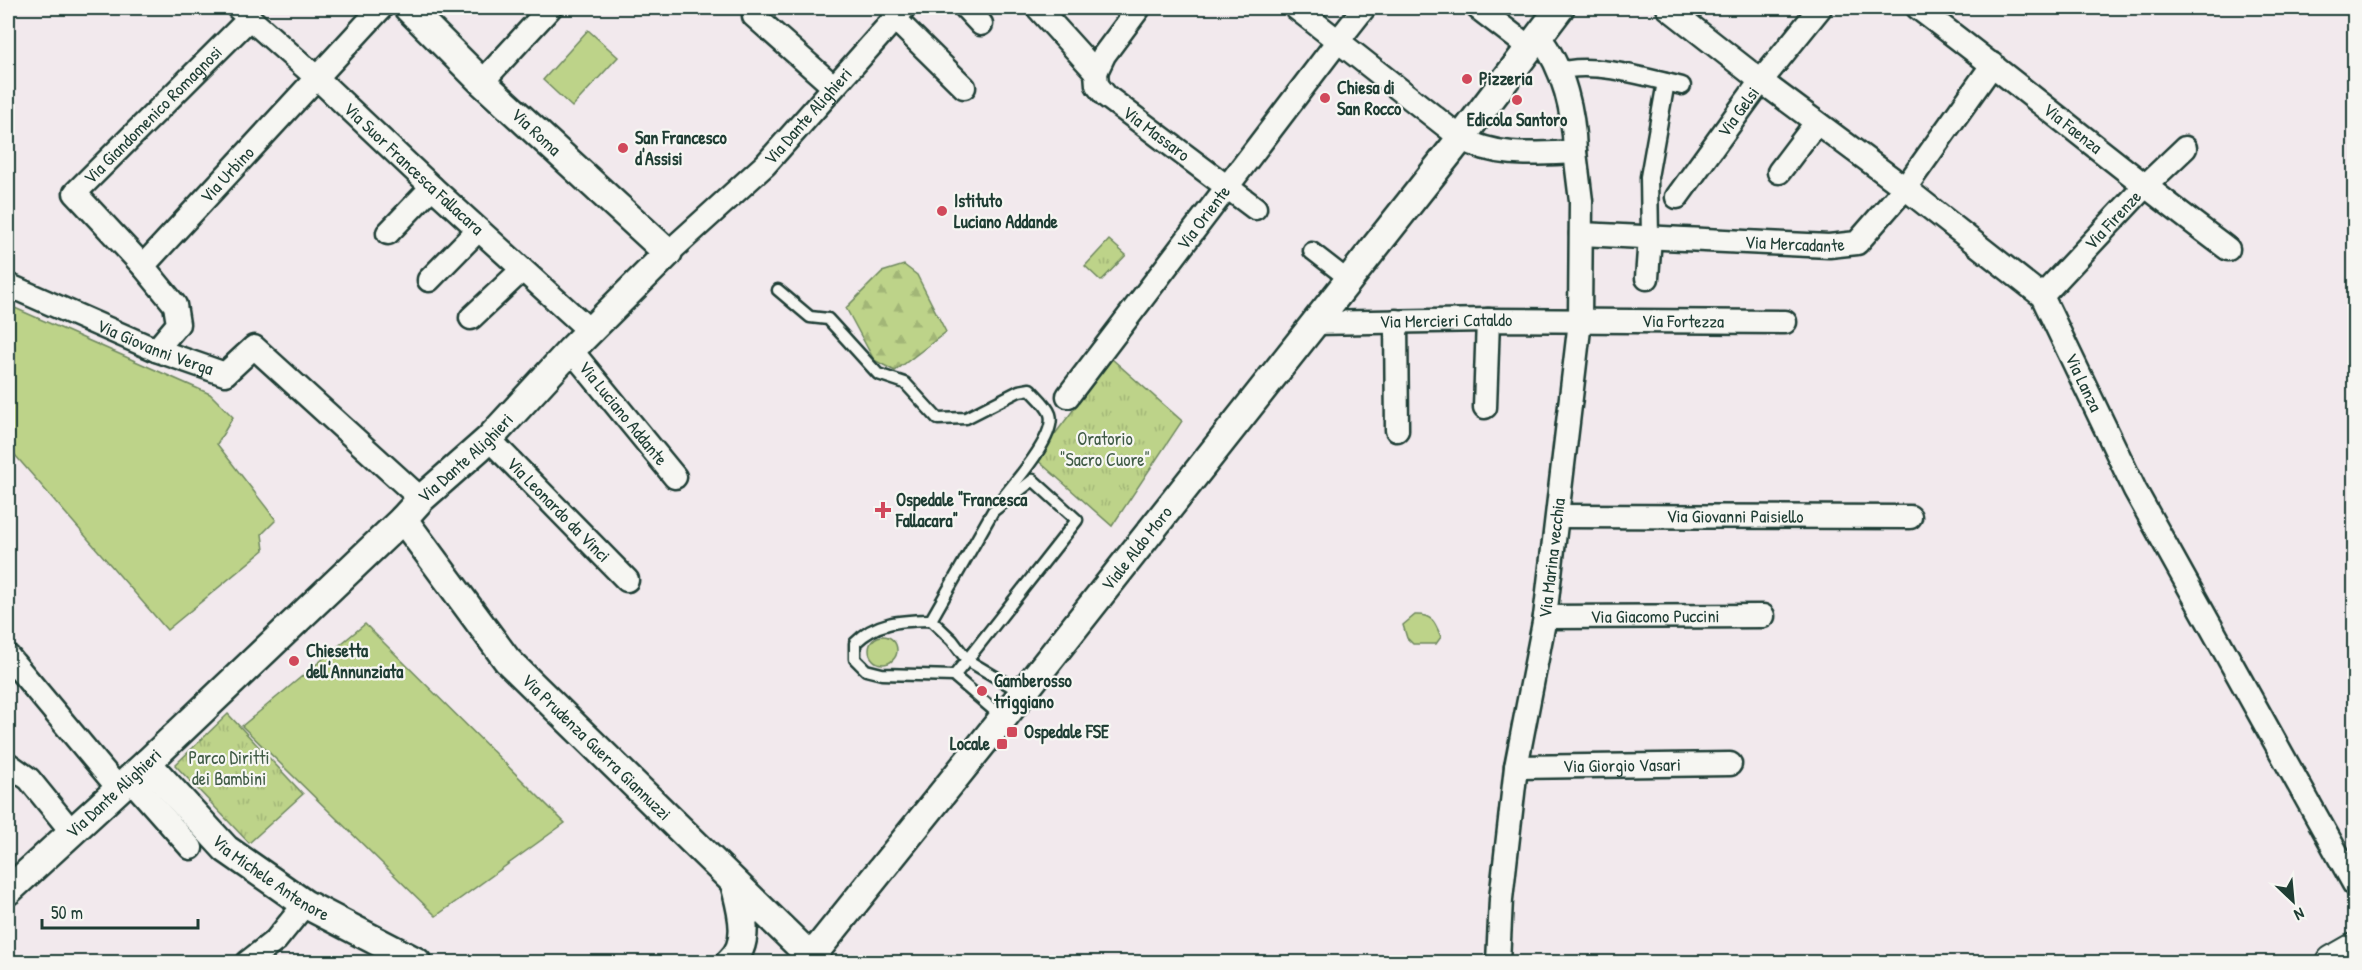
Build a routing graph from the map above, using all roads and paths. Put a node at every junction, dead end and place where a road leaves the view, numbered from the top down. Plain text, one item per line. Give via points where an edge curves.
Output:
1 (381, 8) edge
2 (408, 8) edge
3 (550, 8) edge
4 (966, 8) edge
5 (1038, 8) edge
6 (1139, 8) edge
7 (1296, 8) edge
8 (1364, 8) edge
9 (1478, 8) edge
10 (1560, 8) edge
11 (1668, 8) edge
12 (1820, 8) edge
13 (1918, 8) edge
14 (900, 11) edge
15 (244, 13) edge
16 (754, 16) dead end
17 (981, 24) dead end
18 (1338, 41) junction
19 (1534, 43) junction
20 (1993, 64) junction
21 (1095, 72) junction
22 (1558, 72) junction
23 (316, 77) junction
24 (482, 81) junction
25 (1761, 81) junction
26 (833, 86) junction
27 (964, 87) dead end
28 (1816, 123) junction
29 (1461, 138) junction
30 (2185, 148) dead end
31 (1575, 152) junction
32 (1779, 172) dead end
33 (432, 187) junction
34 (1228, 187) junction
35 (2144, 187) junction
36 (1905, 188) junction
37 (1677, 197) joint
38 (1649, 198) junction
39 (1255, 208) dead end
40 (478, 230) junction
41 (388, 233) dead end
42 (1581, 234) junction
43 (1650, 237) junction
44 (2228, 249) dead end
45 (1312, 251) dead end
46 (668, 253) junction
47 (143, 266) junction
48 (522, 270) junction
49 (1647, 278) dead end
50 (1348, 279) junction
51 (429, 280) dead end
52 (8, 285) edge
53 (778, 290) dead end
54 (2042, 296) junction
55 (471, 318) dead end
56 (1488, 320) junction
57 (1396, 321) junction
58 (1580, 321) junction
59 (1785, 322) dead end
60 (1314, 323) junction
61 (590, 331) junction
62 (156, 350) junction
63 (571, 351) junction
64 (1068, 396) dead end
65 (1485, 407) dead end
66 (1397, 430) dead end
67 (489, 439) junction
68 (675, 477) dead end
69 (421, 499) junction
70 (993, 511) junction
71 (1559, 516) junction
72 (1910, 517) dead end
73 (404, 519) junction
74 (627, 580) dead end
75 (1763, 616) dead end
76 (1545, 617) junction
77 (931, 620) junction
78 (8, 656) edge
79 (967, 660) junction
80 (954, 676) junction
81 (1022, 693) junction
82 (1003, 718) junction
83 (8, 764) edge
84 (1730, 764) dead end
85 (1516, 767) junction
86 (132, 777) junction
87 (72, 832) junction
88 (191, 848) dead end
89 (2355, 884) edge
90 (735, 885) junction
91 (8, 891) edge
92 (305, 904) junction
93 (2355, 950) edge
94 (807, 961) edge
95 (249, 963) edge
96 (417, 963) edge
97 (730, 963) edge
98 (1498, 963) edge
99 (2333, 963) edge

1 - 23 street, Via Urbino
2 - 24 street, Via Roma
3 - 24 street
4 - 17 street
5 - 21 street, Via Massaro
6 - 21 street
7 - 18 street
8 - 18 street, Via Oriente
9 - 19 street
10 - 19 street, Viale Aldo Moro
11 - 25 street, Via Lanza
12 - 25 street, Via Gelsi
13 - 20 street, Via Faenza
14 - 26 street, Via Dante Alighieri
14 - 27 street
15 - 23 street, Via Suor Francesca Fallacara
15 - 47 street, Via Giandomenico Romagnosi via 75,193
16 - 26 street
18 - 29 street
18 - 34 street, Via Oriente
19 - 22 street, Via Marina vecchia via 1547,47
19 - 29 street, Viale Aldo Moro
20 - 35 street, Via Faenza
20 - 36 street, Via Mercadante
21 - 34 street, Via Massaro via 1097,85 1106,96
22 - 31 street, Via Marina vecchia via 1574,124
22 - 38 street via 1594,68 1674,84 1649,177
23 - 33 street, Via Suor Francesca Fallacara
23 - 47 street, Via Urbino
24 - 46 street, Via Roma
25 - 28 street, Via Lanza
25 - 37 street, Via Gelsi
26 - 46 street, Via Dante Alighieri via 765,165
28 - 32 street
28 - 36 street, Via Lanza
29 - 31 street via 1505,153
29 - 50 street, Viale Aldo Moro
30 - 35 street, Via Firenze
31 - 42 street, Via Marina vecchia
33 - 40 street, Via Suor Francesca Fallacara
33 - 41 street
34 - 39 street, Via Massaro
34 - 64 street, Via Oriente
35 - 44 street, Via Faenza
35 - 54 street, Via Firenze
36 - 43 street, Via Mercadante via 1857,243 1829,246
36 - 54 street, Via Lanza
37 - 38 street, Via Gelsi
38 - 43 street
40 - 48 street, Via Suor Francesca Fallacara
40 - 51 street
42 - 43 street, Via Mercadante
42 - 58 street, Via Marina vecchia
43 - 49 street
45 - 50 street
46 - 61 street, Via Dante Alighieri
47 - 62 street via 175,304 178,324
48 - 55 street
48 - 61 street, Via Suor Francesca Fallacara
50 - 60 street, Viale Aldo Moro
52 - 62 street, Via Giovanni Verga
53 - 70 lane via 810,317 828,319 878,374 905,383 938,419 966,418 1030,389 1050,412 1052,425 1042,445
54 - 89 street, Via Lanza via 2135,490
56 - 57 street, Via Mercieri Cataldo
56 - 58 street, Via Mercieri Cataldo
56 - 65 street
57 - 60 street, Via Mercieri Cataldo
57 - 66 street
58 - 59 street, Via Fortezza
58 - 71 street, Via Marina vecchia
60 - 81 street, Viale Aldo Moro
61 - 63 street, Via Dante Alighieri
62 - 69 street, Via Giovanni Verga via 225,374 254,347
63 - 67 street, Via Dante Alighieri
63 - 68 street, Via Luciano Addante
67 - 69 street, Via Dante Alighieri
67 - 74 street, Via Leonardo da Vinci
69 - 73 street, Via Dante Alighieri
70 - 77 lane
70 - 79 lane via 1033,480 1077,520
71 - 72 street, Via Giovanni Paisiello
71 - 76 street, Via Marina vecchia
73 - 86 street, Via Dante Alighieri
73 - 90 street, Via Prudenza Guerra Giannuzzi via 507,660
75 - 76 street, Via Giacomo Puccini
76 - 85 street, Via Marina vecchia
77 - 79 lane
77 - 80 lane via 902,621 866,632 855,643 855,659 866,670 882,674
78 - 86 street
79 - 80 lane
79 - 81 lane
80 - 82 lane
81 - 82 street, Viale Aldo Moro
82 - 94 street, Viale Aldo Moro
83 - 87 street via 29,779
84 - 85 street, Via Giorgio Vasari
85 - 98 street, Via Marina vecchia
86 - 87 street, Via Dante Alighieri
86 - 88 street
86 - 92 street, Via Michele Antenore
87 - 91 street, Via Dante Alighieri
90 - 94 street, Via Prudenza Guerra Giannuzzi
90 - 97 street via 744,933 736,958
92 - 95 street via 276,940
92 - 96 street, Via Michele Antenore
93 - 99 main road

